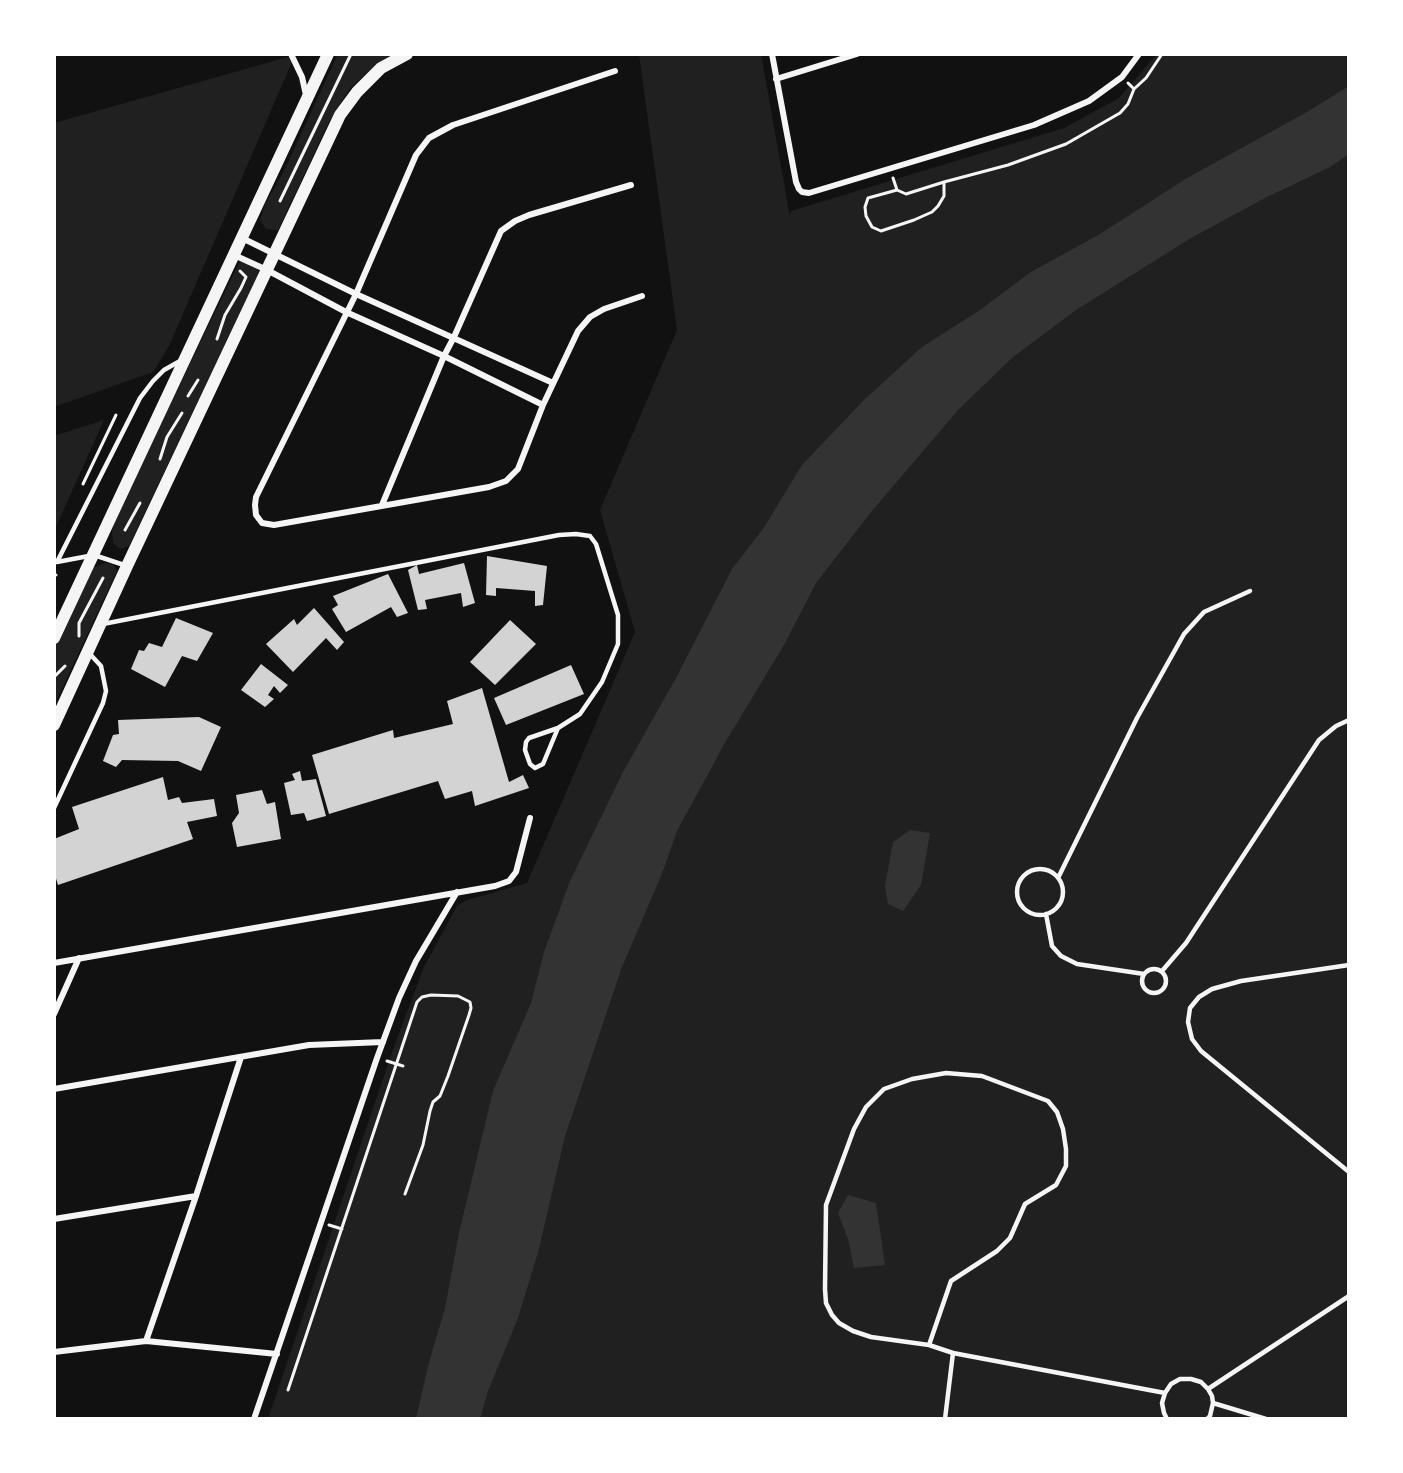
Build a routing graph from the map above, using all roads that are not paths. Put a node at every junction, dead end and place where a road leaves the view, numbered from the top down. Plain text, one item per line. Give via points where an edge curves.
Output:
1 (291, 54) edge
2 (328, 54) edge
3 (407, 54) edge
4 (772, 54) edge
5 (857, 54) edge
6 (1139, 54) edge
7 (615, 71) dead end
8 (776, 79) junction
9 (307, 98) junction
10 (631, 185) dead end
11 (242, 238) junction
12 (275, 253) junction
13 (236, 261) junction
14 (267, 270) junction
15 (356, 294) junction
16 (642, 296) dead end
17 (346, 312) junction
18 (454, 337) junction
19 (444, 356) junction
20 (186, 360) junction
21 (553, 383) junction
22 (543, 405) junction
23 (382, 505) junction
24 (94, 555) junction
25 (55, 563) edge
26 (127, 566) junction
27 (1250, 591) dead end
28 (101, 624) junction
29 (54, 638) edge
30 (87, 650) junction
31 (1349, 720) edge
32 (54, 725) edge
33 (558, 728) junction
34 (54, 808) edge
35 (530, 818) dead end
36 (1058, 878) junction
37 (457, 892) junction
38 (1046, 914) junction
39 (79, 958) junction
40 (54, 963) edge
41 (1349, 965) edge
42 (1162, 971) junction
43 (1144, 974) junction
44 (54, 1014) edge
45 (383, 1042) junction
46 (241, 1057) junction
47 (54, 1089) edge
48 (1349, 1172) edge
49 (196, 1196) junction
50 (54, 1219) edge
51 (1349, 1296) edge
52 (146, 1341) junction
53 (929, 1345) junction
54 (54, 1352) edge
55 (953, 1353) junction
56 (277, 1354) junction
57 (1208, 1389) junction
58 (1165, 1393) junction
59 (1213, 1403) junction
60 (254, 1419) edge
61 (945, 1419) edge
62 (1167, 1419) edge
63 (1207, 1419) edge
64 (1266, 1419) edge

1 - 9 street
2 - 9 main road
3 - 12 main road via 381,68 340,115
4 - 8 street
5 - 8 street
6 - 8 street via 1122,77 1089,101 1034,125 809,193 802,192 796,182
7 - 15 street via 464,121 429,138 416,155
9 - 11 main road
10 - 18 street via 529,215 501,231
11 - 12 street
11 - 13 main road
12 - 14 main road
12 - 15 street
13 - 14 street
13 - 20 main road
14 - 17 street
14 - 26 main road
15 - 17 street
15 - 18 street
16 - 21 street via 590,317 578,331
17 - 19 street
17 - 23 street via 256,497 256,515 262,523 274,525
18 - 19 street
18 - 21 street
19 - 22 street
19 - 23 street
20 - 24 main road
20 - 25 lane via 164,370 140,398
21 - 22 street
22 - 23 street via 518,469 506,481
24 - 25 lane
24 - 26 lane
24 - 29 main road
26 - 28 main road
27 - 36 lane via 1204,612 1184,634 1137,718
28 - 30 main road
28 - 33 lane via 559,535 590,536 618,615 618,644 592,698 580,714
30 - 32 main road
30 - 34 lane via 101,666 106,691
31 - 42 lane via 1319,740 1186,943
33 - 33 lane via 526,742 525,750 535,768 543,764
35 - 37 street via 516,872 509,881
36 - 38 lane via 1063,895 1054,910
36 - 38 lane via 1051,872 1034,870 1020,881 1017,890 1022,907 1038,915
37 - 39 street
37 - 45 street via 416,961
38 - 43 lane via 1052,946 1061,956 1077,964
39 - 40 street
39 - 44 street
41 - 48 lane via 1212,989 1190,1008 1188,1022 1192,1039 1201,1051
42 - 43 lane via 1153,969
42 - 43 lane via 1166,984 1155,993 1143,987
45 - 46 street via 309,1045
45 - 56 street
46 - 47 street
46 - 49 street
49 - 50 street
49 - 52 street
51 - 57 lane
52 - 54 street
52 - 56 street
53 - 53 lane via 871,1337 852,1331 832,1315 825,1289 826,1205 854,1129 866,1107 884,1089 946,1073 982,1076 1048,1101 1063,1129 1066,1166 1056,1185 1025,1204 1010,1238 951,1281
53 - 55 lane
55 - 58 lane
55 - 61 lane
56 - 60 street
57 - 58 lane via 1201,1382 1180,1379
57 - 59 lane
58 - 62 lane via 1162,1403
59 - 63 lane
59 - 64 lane

